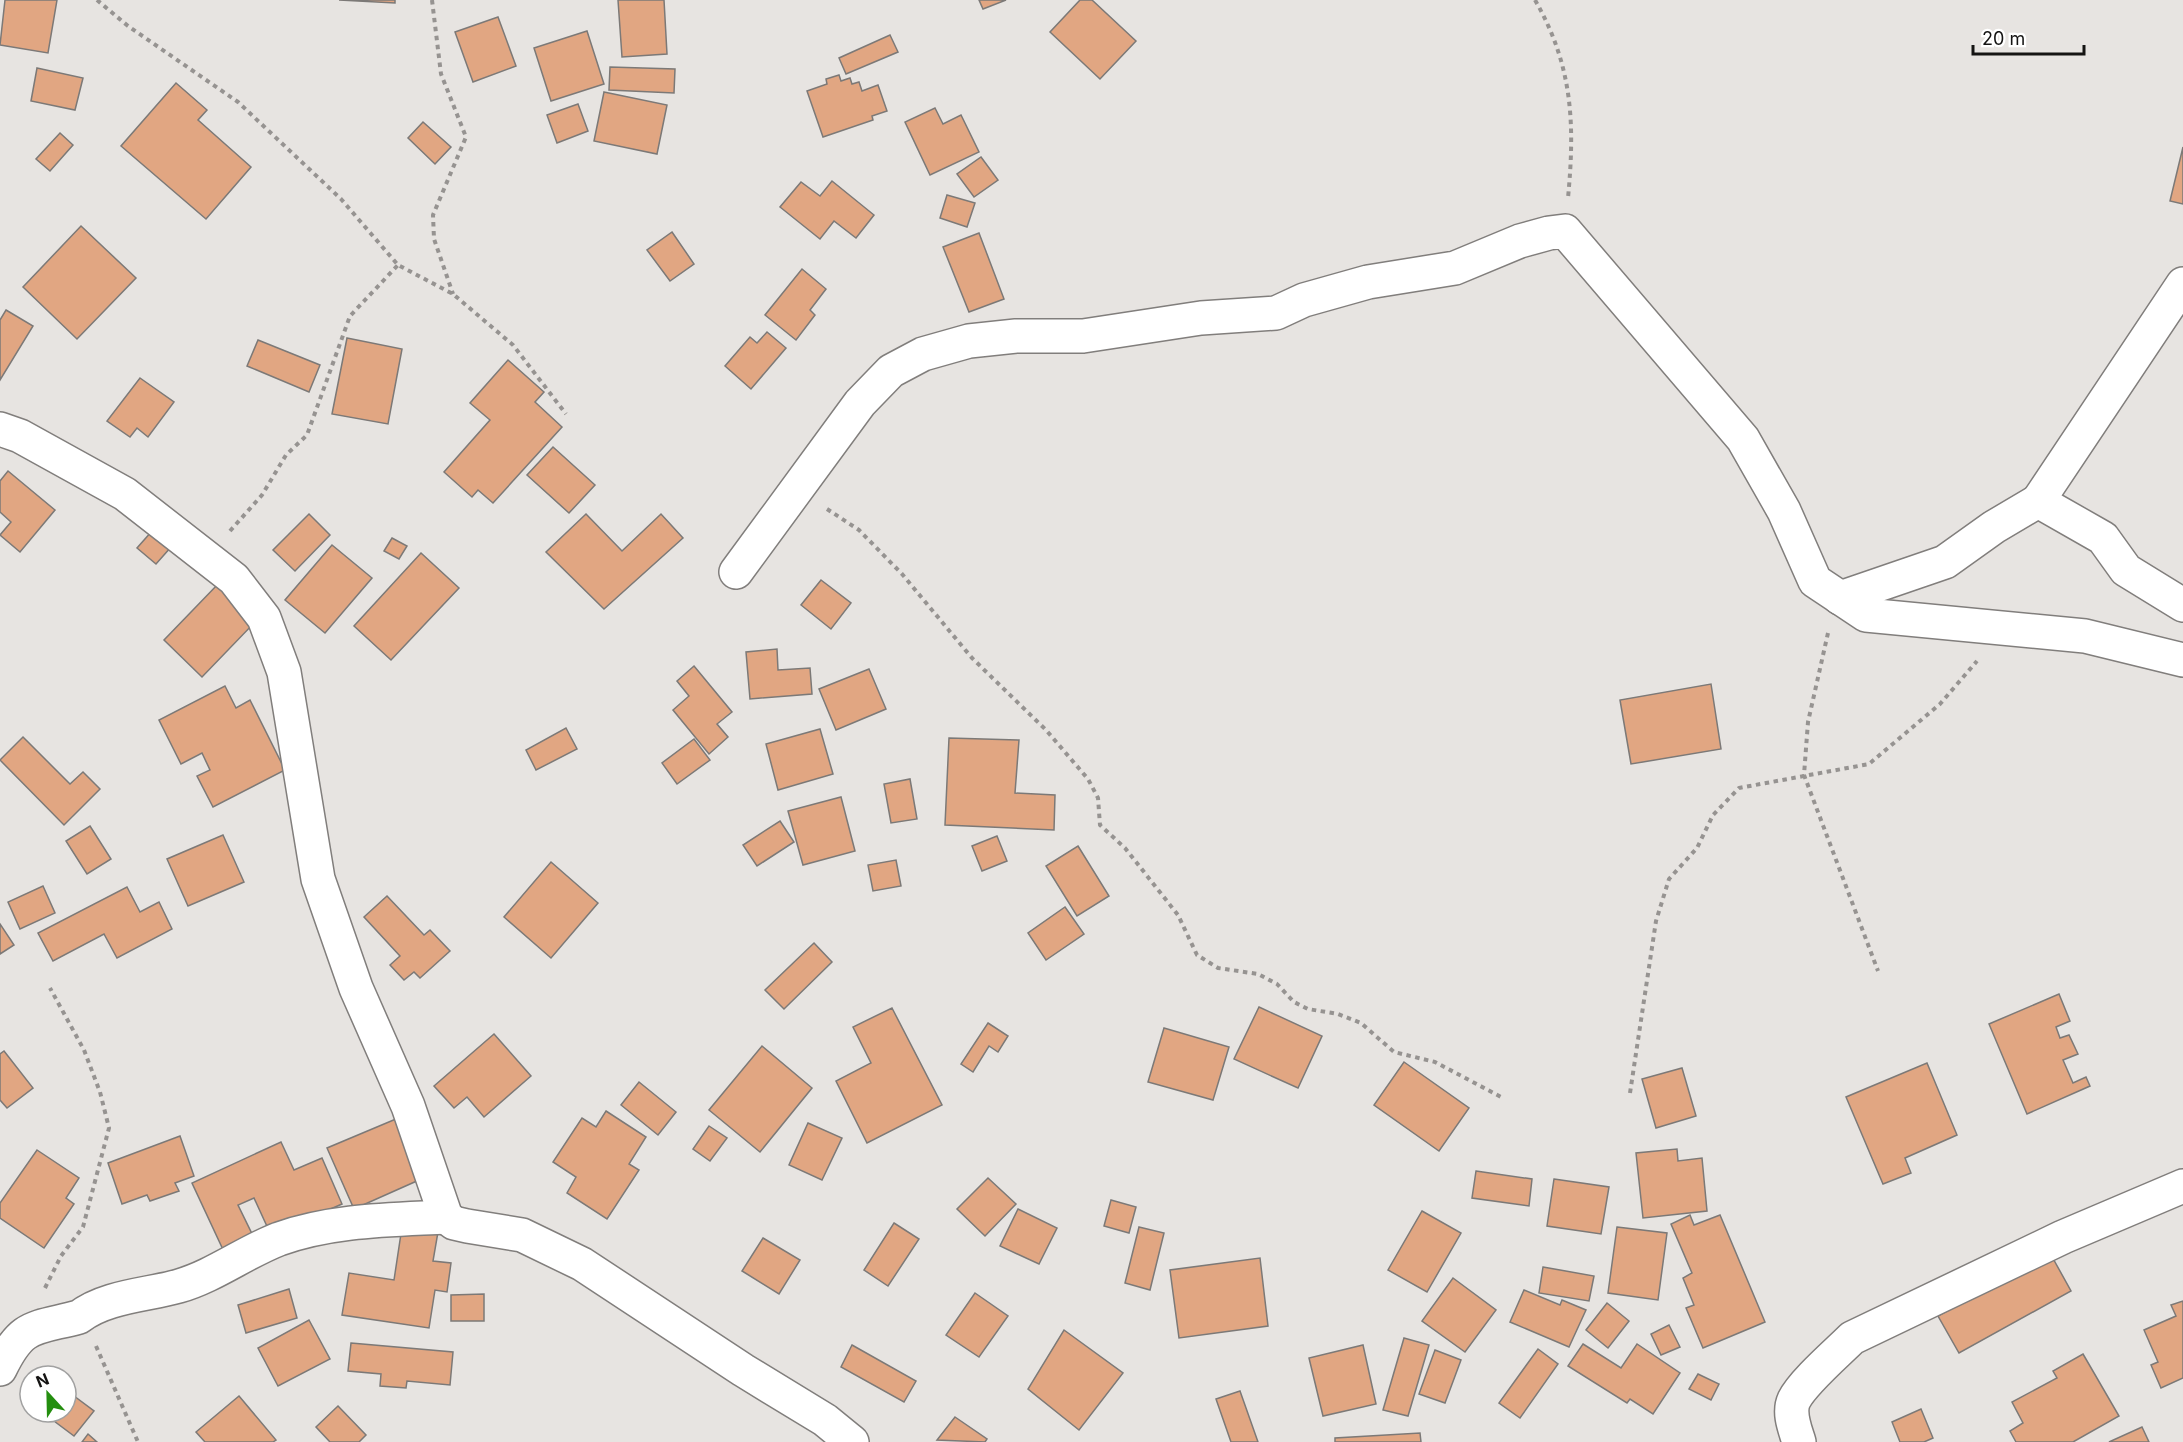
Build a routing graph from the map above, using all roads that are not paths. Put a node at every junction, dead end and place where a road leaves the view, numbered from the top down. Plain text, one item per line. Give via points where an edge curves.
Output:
1 (2183, 284) edge
2 (0, 429) edge
3 (2038, 501) junction
4 (736, 572) dead end
5 (1840, 598) junction
6 (2183, 605) edge
7 (2183, 660) edge
8 (2183, 1186) edge
9 (446, 1217) junction
10 (0, 1369) edge
11 (852, 1442) edge
12 (1799, 1442) edge

1 - 3 street
2 - 9 street via 20,436 125,494 234,579 264,618 280,661 318,879 356,988 408,1106
3 - 5 street via 1945,562
3 - 6 street via 2103,538 2126,570
4 - 5 street via 860,403 891,371 923,354 969,341 1083,336 1201,318 1276,313 1304,300 1368,282 1455,267 1520,241 1565,231 1743,439 1784,511 1815,580
5 - 7 street via 1866,615 2085,636
8 - 12 street via 2063,1237 1852,1338 1794,1401 1791,1417
9 - 10 street via 351,1221 279,1239 181,1286 124,1299 24,1332 11,1346
9 - 11 street via 461,1224 522,1235 582,1264 825,1420

